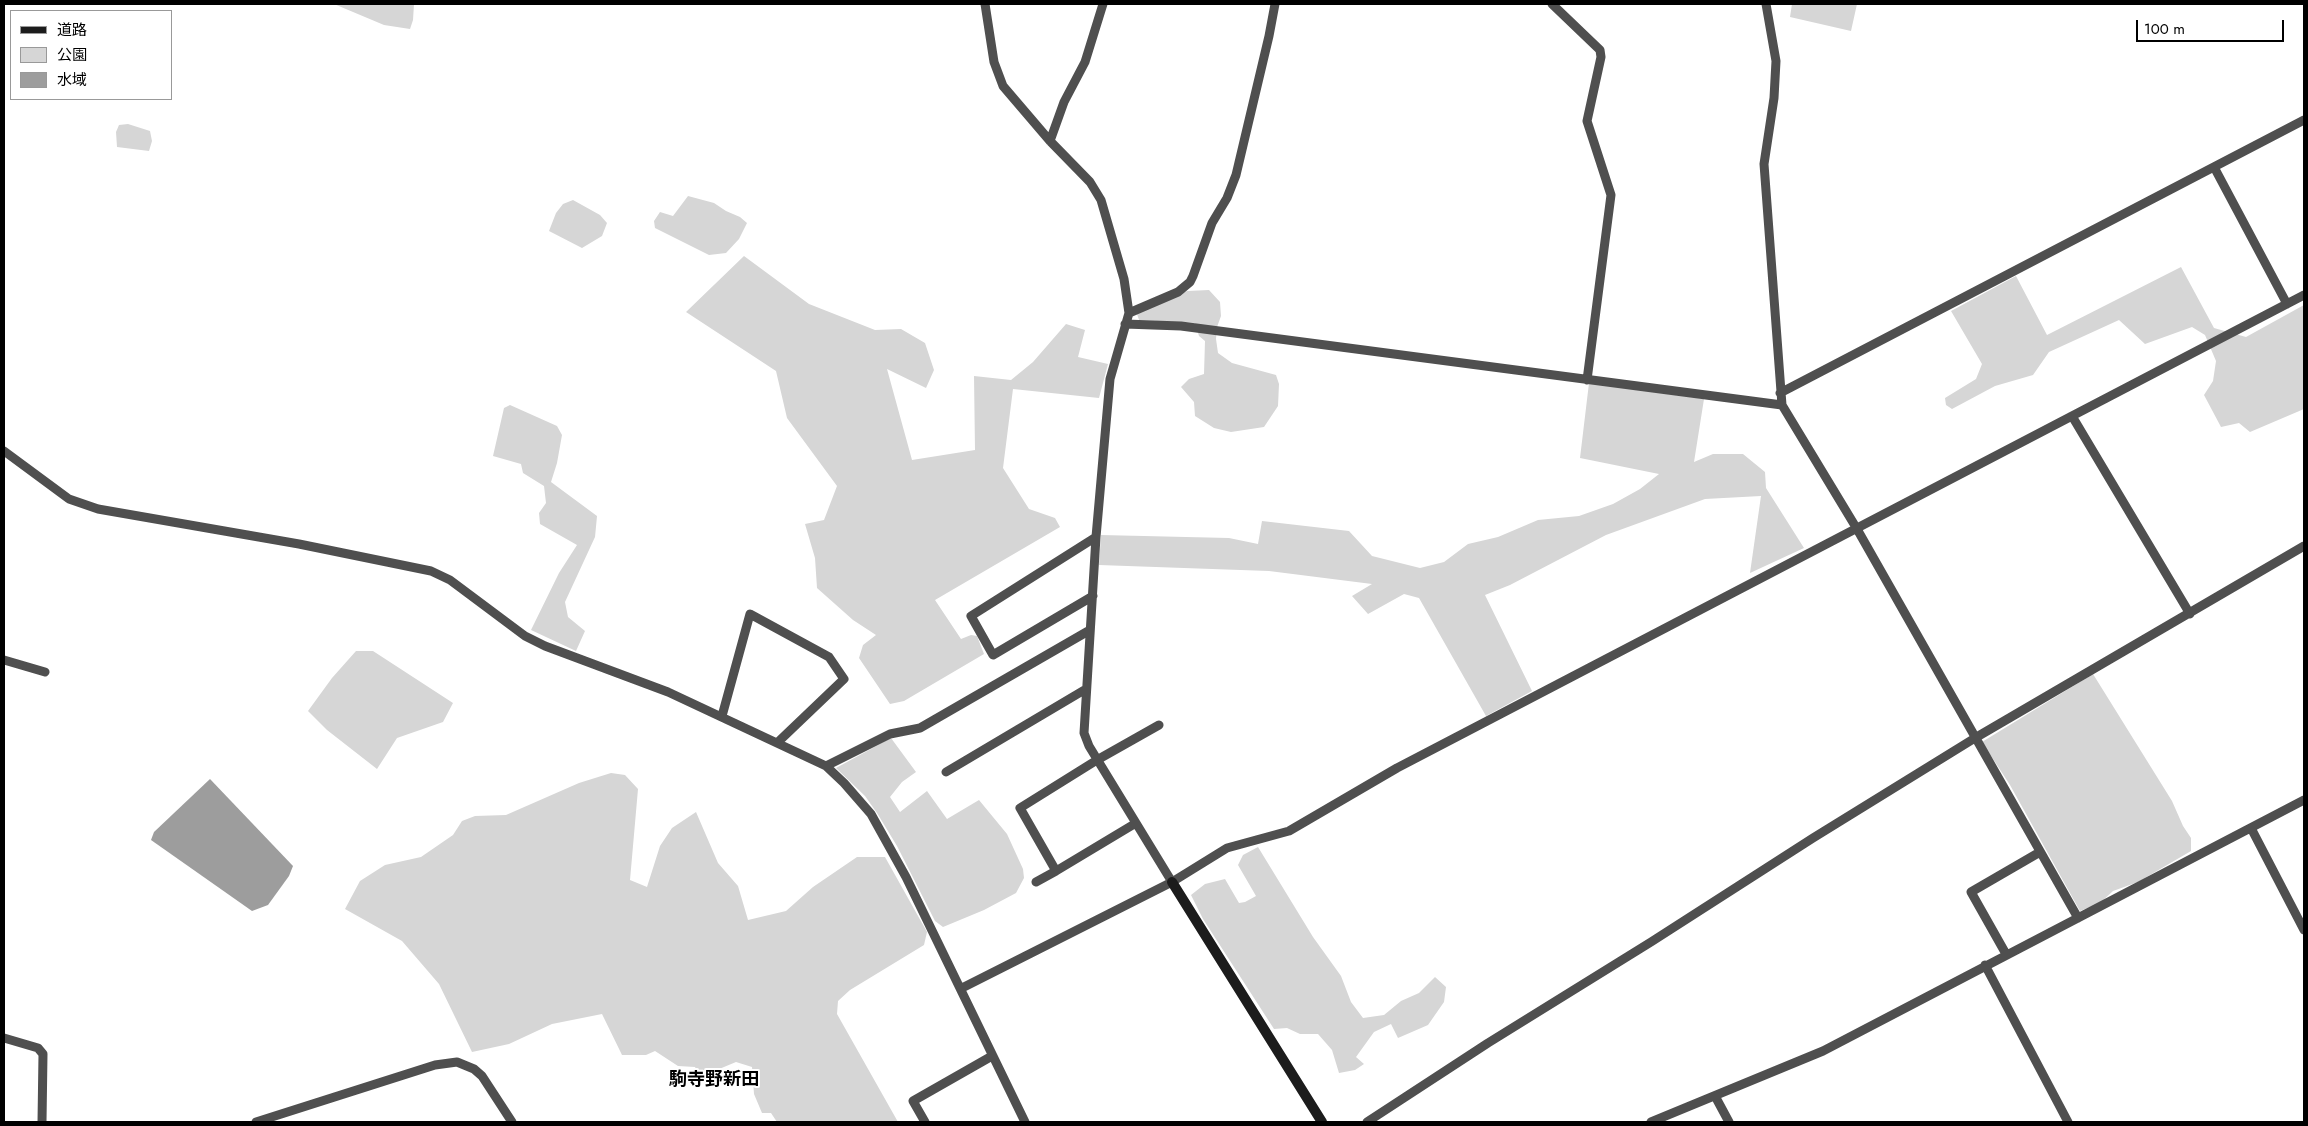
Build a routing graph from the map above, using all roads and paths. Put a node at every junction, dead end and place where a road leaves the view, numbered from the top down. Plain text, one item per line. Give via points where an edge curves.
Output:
1 (985, 4) edge
2 (1103, 4) edge
3 (1274, 4) edge
4 (1552, 4) edge
5 (1766, 4) edge
6 (2304, 120) edge
7 (1050, 141) junction
8 (2214, 166) junction
9 (2304, 295) edge
10 (2287, 304) junction
11 (1129, 313) junction
12 (1125, 324) junction
13 (1587, 380) junction
14 (1780, 393) junction
15 (1782, 405) junction
16 (2072, 416) junction
17 (4, 451) edge
18 (1857, 530) junction
19 (1096, 537) junction
20 (2304, 546) edge
21 (1093, 596) junction
22 (2190, 614) junction
23 (1090, 630) junction
24 (4, 660) edge
25 (45, 672) dead end
26 (1086, 689) junction
27 (722, 716) junction
28 (1160, 725) dead end
29 (1975, 738) junction
30 (777, 743) junction
31 (1097, 760) junction
32 (826, 766) junction
33 (946, 772) dead end
34 (2304, 800) edge
35 (1136, 823) junction
36 (2251, 828) junction
37 (2040, 852) junction
38 (1056, 871) junction
39 (1036, 882) dead end
40 (1172, 882) junction
41 (2078, 918) junction
42 (2304, 930) edge
43 (2006, 954) junction
44 (1985, 965) junction
45 (962, 988) junction
46 (4, 1038) edge
47 (992, 1056) junction
48 (1716, 1096) junction
49 (42, 1122) edge
50 (256, 1122) edge
51 (512, 1122) edge
52 (926, 1122) edge
53 (1025, 1122) edge
54 (1322, 1122) edge
55 (1367, 1122) edge
56 (1652, 1122) edge
57 (1729, 1122) edge
58 (2068, 1122) edge

1 - 7 street via 994,62 1003,86
2 - 7 street via 1087,57 1059,114
3 - 11 street via 1236,175 1212,223 1193,276 1178,292
4 - 13 street via 1600,50 1601,57 1587,121 1611,195
5 - 14 street via 1776,61 1764,164
6 - 8 street
7 - 11 street via 1090,182 1101,200 1124,279
8 - 10 street
8 - 14 street
9 - 10 street
10 - 16 street
11 - 12 street
12 - 13 street via 1181,326
12 - 19 street via 1110,379
13 - 15 street
14 - 15 street
15 - 18 street
16 - 18 street
16 - 22 street
17 - 27 street via 69,499 98,509 430,571 450,580 525,636 545,646 626,675
18 - 29 street
18 - 40 street via 1397,768 1289,831 1227,848
19 - 21 street
19 - 21 street via 971,616 993,655
20 - 22 street
21 - 23 street
22 - 29 street
23 - 26 street
23 - 32 street via 920,728 890,734
24 - 25 street
26 - 31 street via 1084,732
26 - 33 street
27 - 30 street
27 - 30 street via 750,614 829,657 844,679
28 - 31 street
29 - 37 street
29 - 55 street
30 - 32 street
31 - 35 street
31 - 38 street via 1020,808
32 - 45 street via 871,814
34 - 36 street
35 - 38 street
35 - 40 street
36 - 41 street
36 - 42 street
37 - 41 street
37 - 43 street via 1971,892
38 - 39 street
40 - 45 street
40 - 54 street
41 - 43 street
43 - 44 street
44 - 48 street via 1823,1051
44 - 58 street
45 - 47 street
46 - 49 street via 38,1048 43,1054
47 - 52 street via 913,1101
47 - 53 street
48 - 56 street
48 - 57 street
50 - 51 street via 434,1065 457,1062 482,1076

